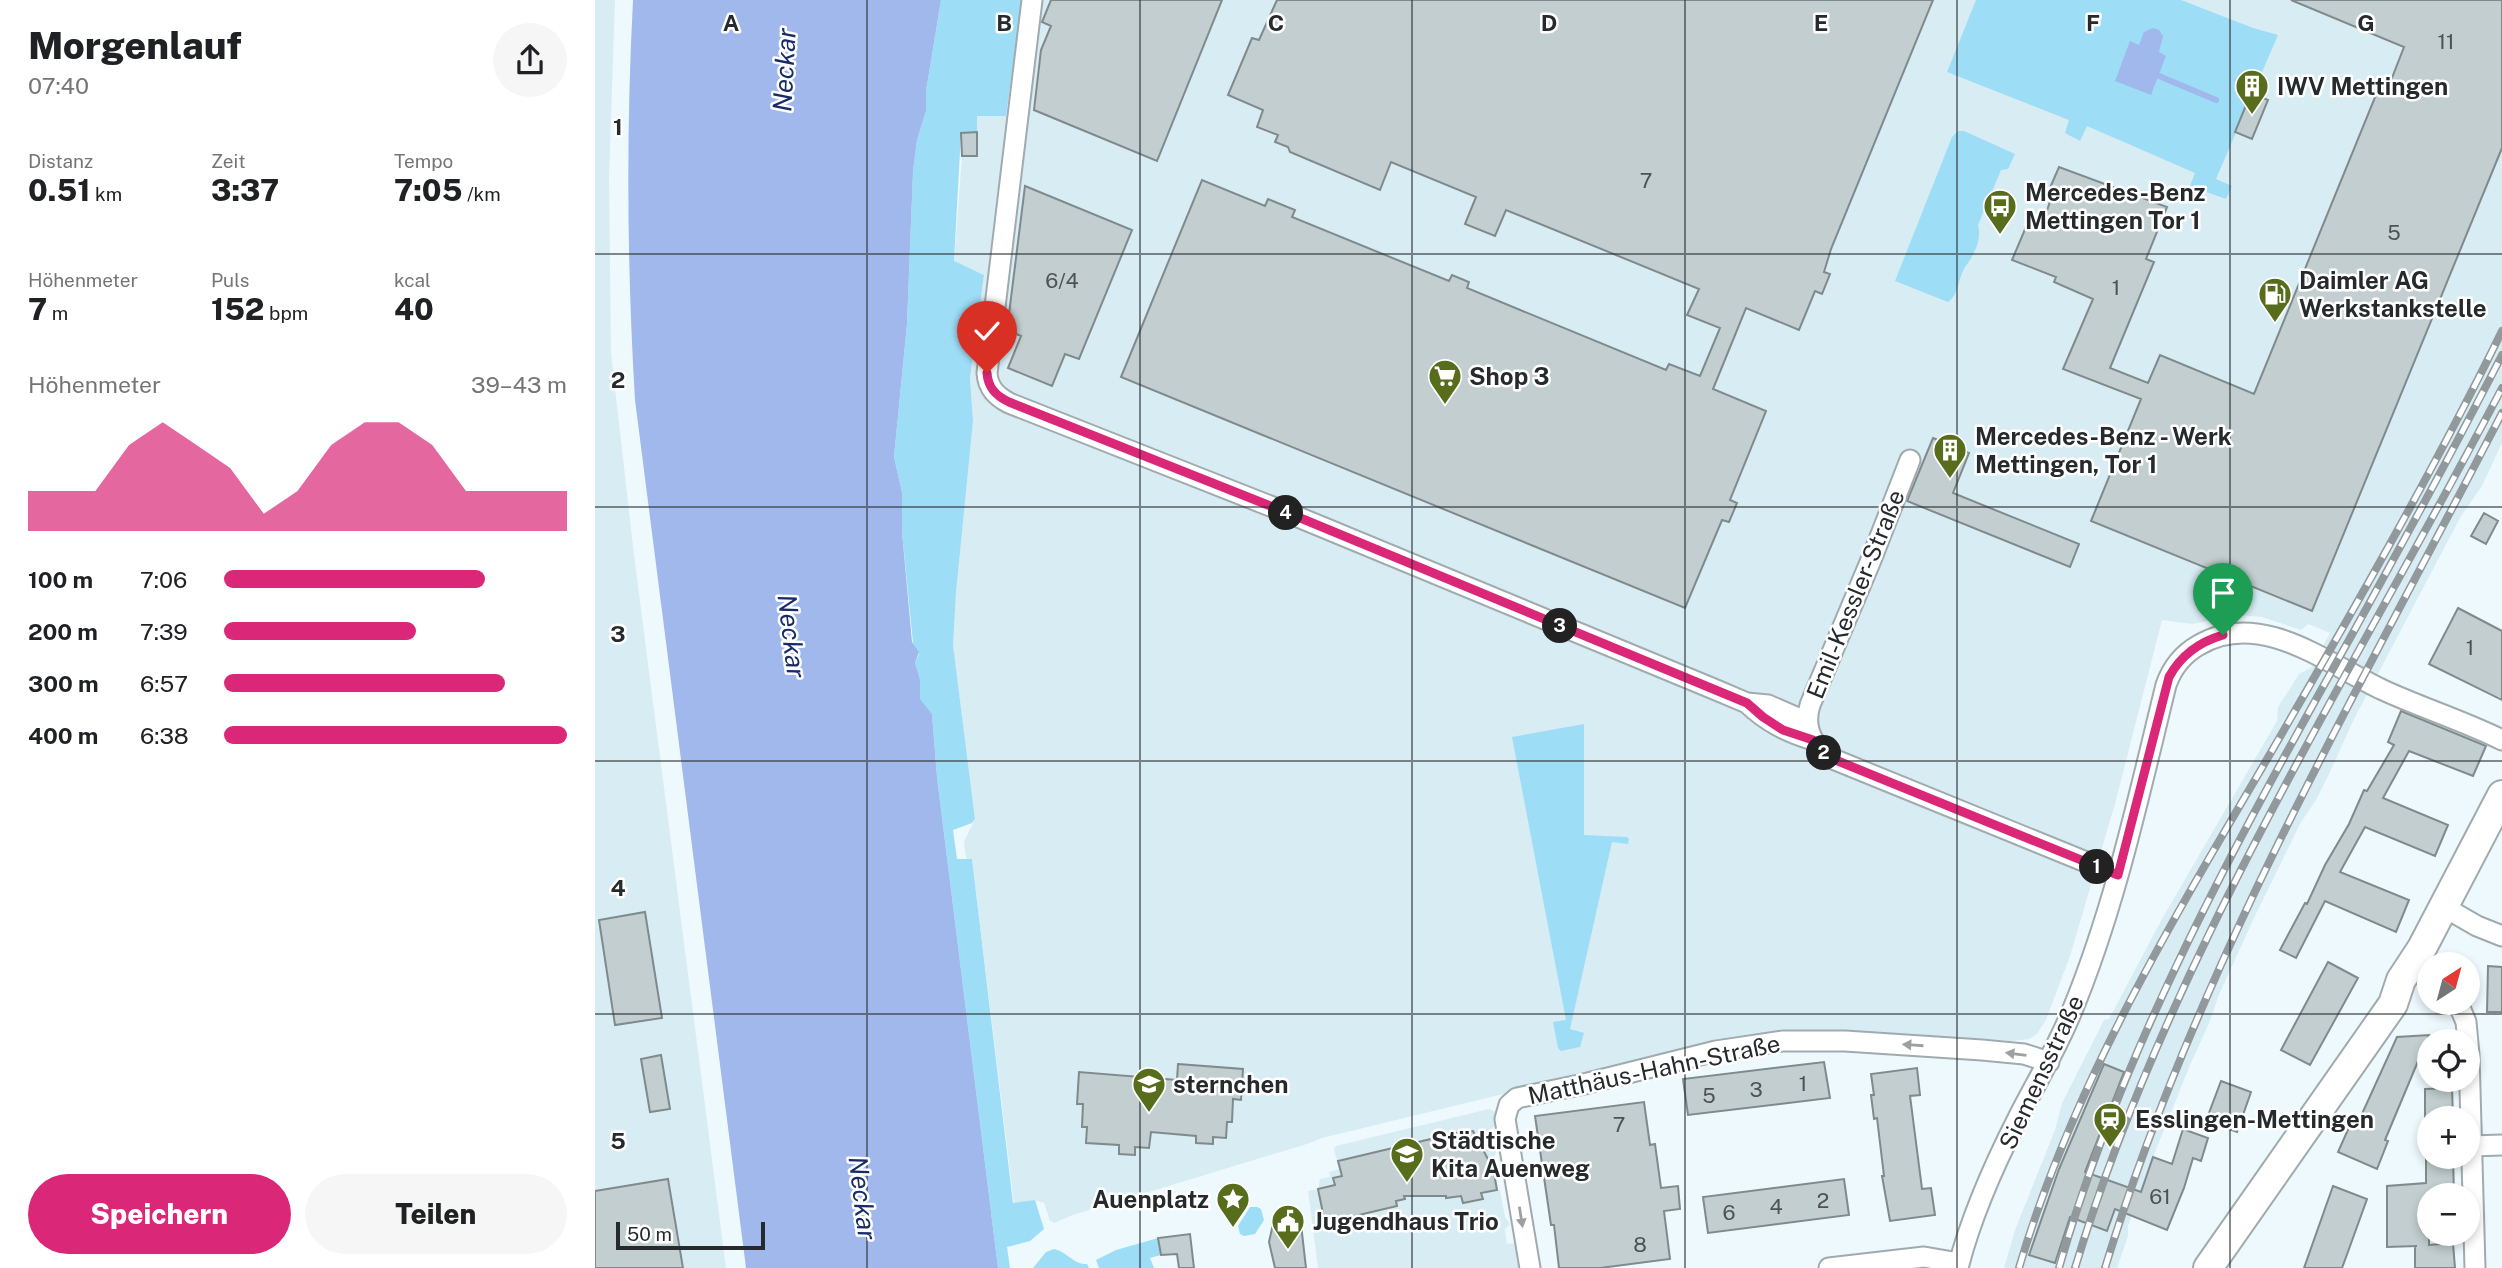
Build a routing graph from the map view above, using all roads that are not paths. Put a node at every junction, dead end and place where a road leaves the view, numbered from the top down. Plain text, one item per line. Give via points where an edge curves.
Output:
1 (1032, 0) edge
2 (1910, 460) dead end
3 (1810, 731) junction
4 (2502, 740) edge
5 (2497, 804) edge
6 (2118, 875) junction
7 (2444, 906) junction
8 (2502, 936) edge
9 (2427, 952) edge
10 (2417, 966) edge
11 (2401, 980) junction
12 (2462, 1015) edge
13 (2049, 1062) junction
14 (2470, 1106) edge
15 (2502, 1145) edge
16 (2480, 1146) edge
17 (2473, 1169) edge
18 (1959, 1265) edge
19 (1530, 1268) edge
20 (1829, 1268) edge
21 (2188, 1268) edge
22 (2208, 1268) edge
23 (2475, 1268) edge

1 - 3 street via 987,373 995,393 1747,703 1768,705
2 - 3 street, Emil-Kessler-Straße via 1810,705
3 - 6 street via 1824,753 1839,762
4 - 6 street via 2394,695 2280,639 2243,633 2213,638 2189,652 2169,677
5 - 7 main road
6 - 13 street, Siemensstraße via 2086,974
7 - 8 street
7 - 9 main road
10 - 11 main road
11 - 21 main road via 2378,997
11 - 22 main road via 2392,1007
12 - 14 street via 2467,1032
13 - 18 street, Siemensstraße via 2000,1157
13 -> 19 street, Matthäus-Hahn-Straße via 1982,1050 1783,1041 1704,1054 1520,1097 1510,1102 1506,1122
15 - 16 street
17 - 23 street
18 - 20 street via 1924,1257

